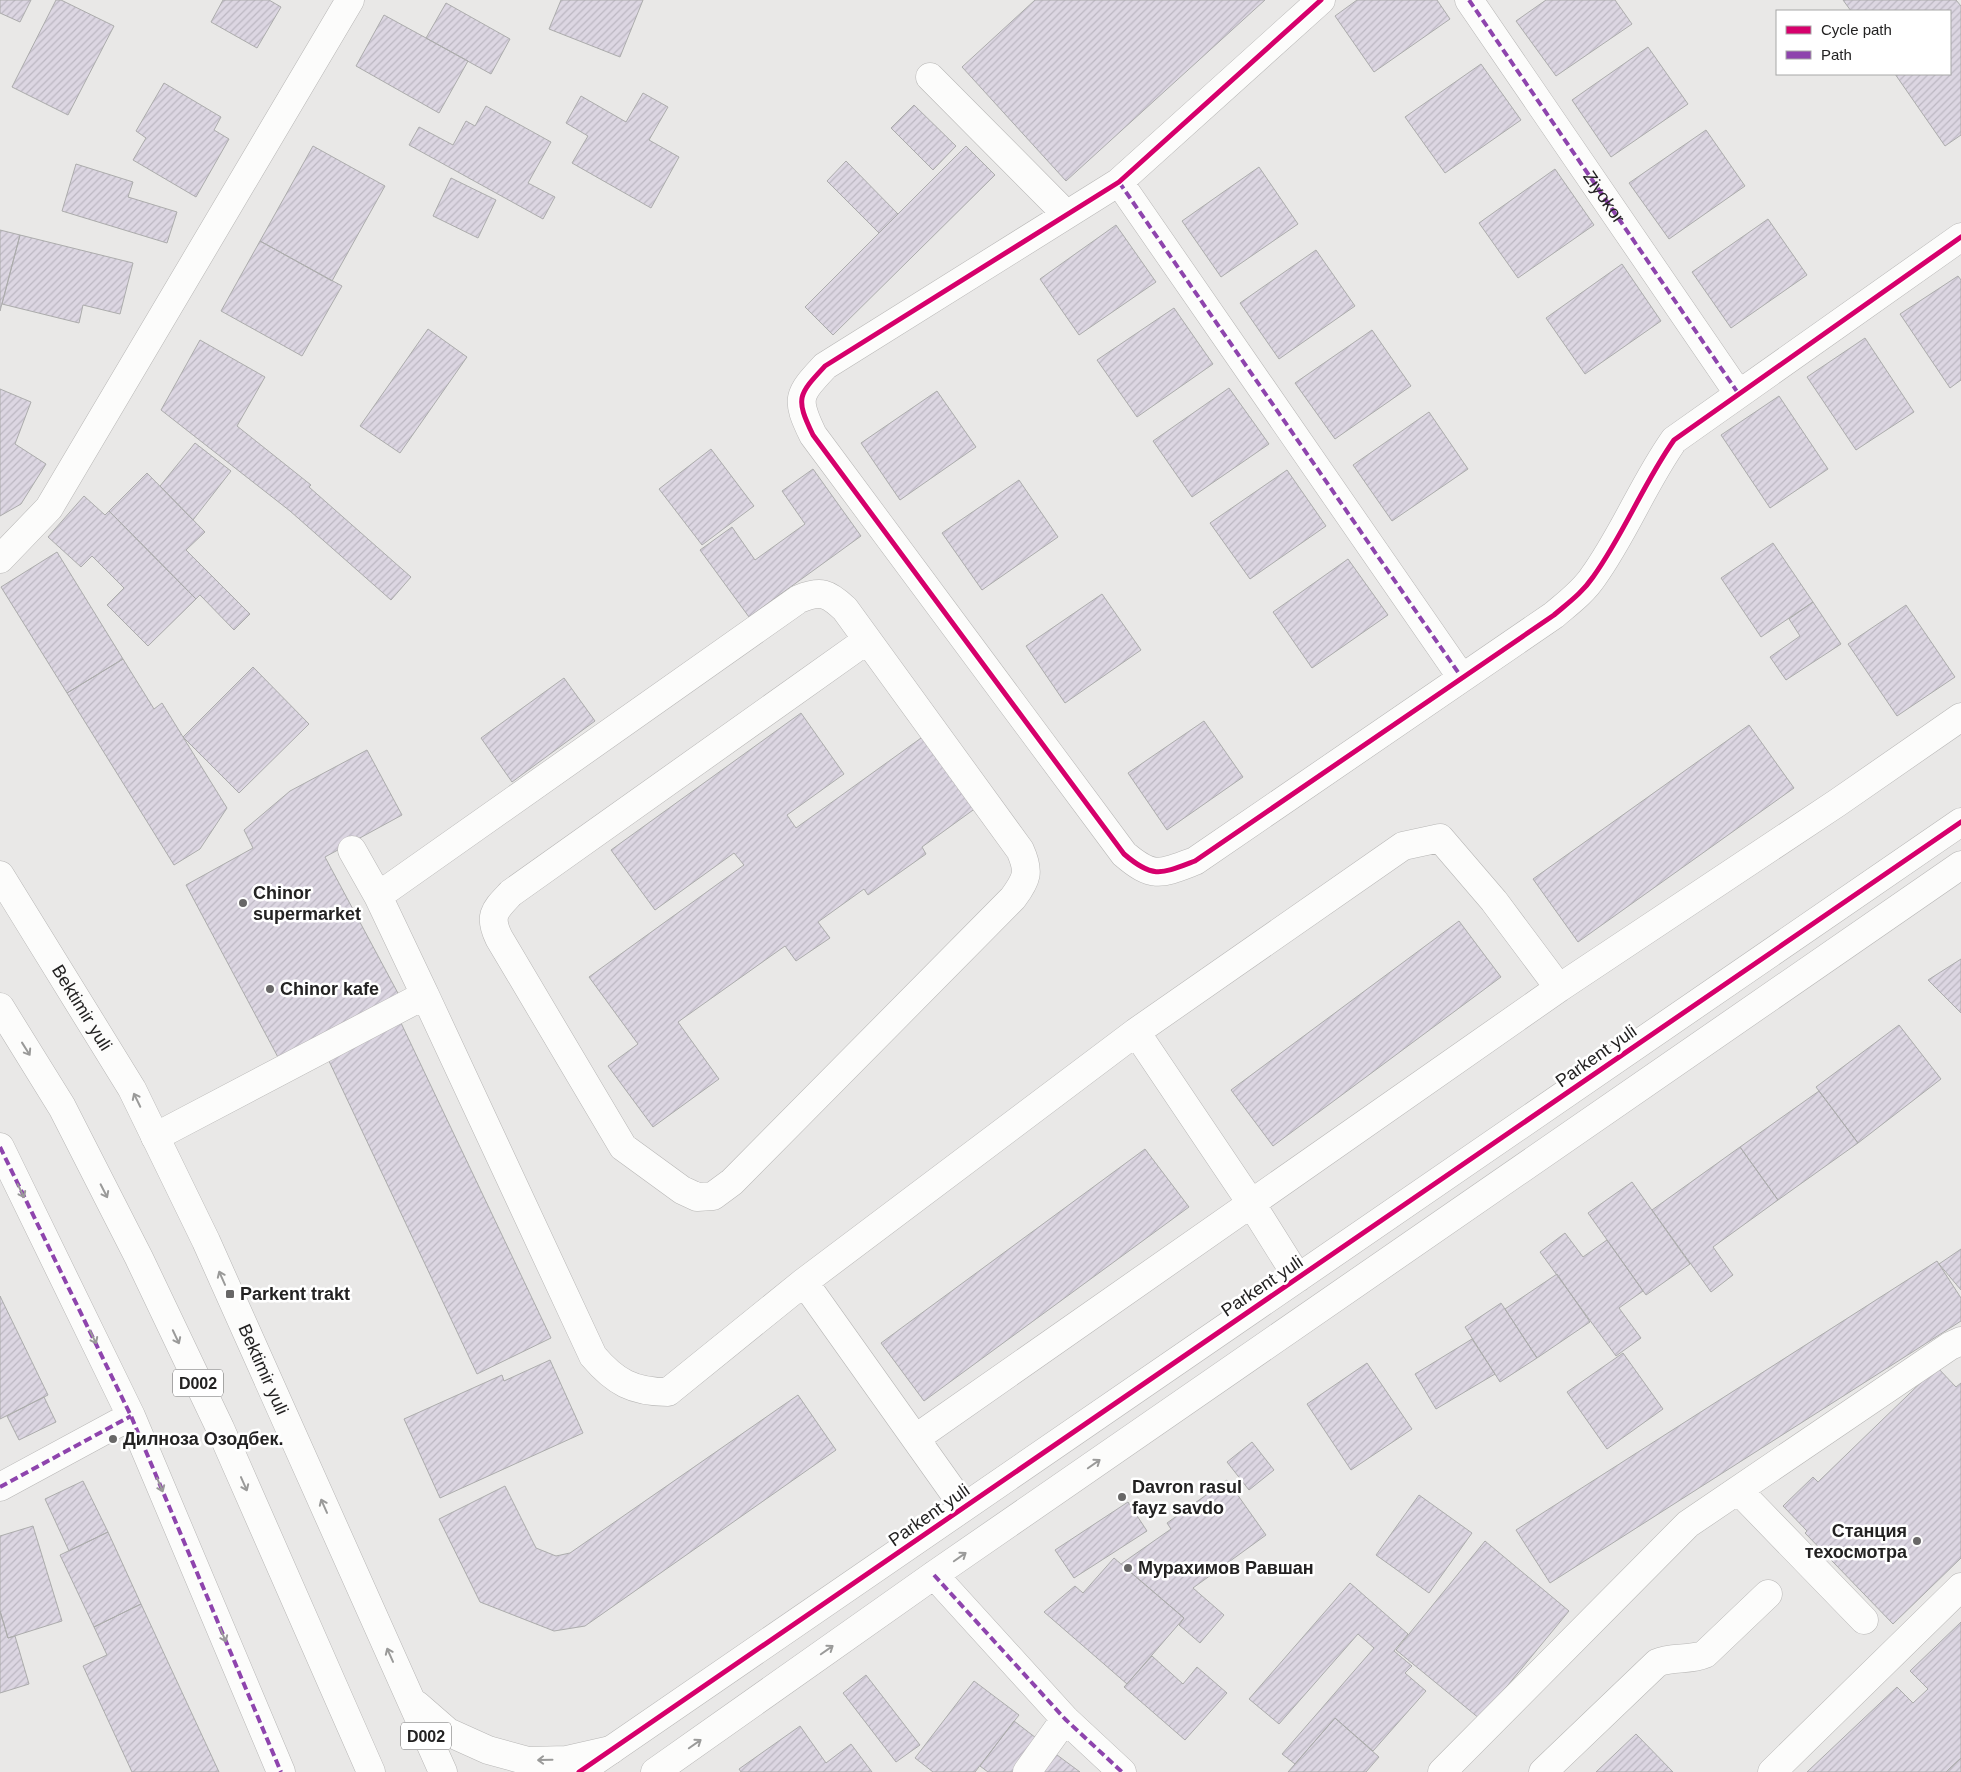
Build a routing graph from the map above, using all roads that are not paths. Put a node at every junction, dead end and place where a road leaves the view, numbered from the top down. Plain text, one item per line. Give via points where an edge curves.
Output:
1 (350, 0) edge
2 (1321, 0) edge
3 (1469, 0) edge
4 (930, 77) dead end
5 (1119, 182) junction
6 (1066, 214) junction
7 (1961, 237) edge
8 (1738, 393) junction
9 (0, 559) edge
10 (867, 640) junction
11 (1462, 678) junction
12 (1961, 717) edge
13 (1961, 822) edge
14 (352, 850) dead end
15 (1961, 865) edge
16 (0, 875) edge
17 (378, 896) junction
18 (1559, 988) junction
19 (426, 995) junction
20 (0, 1007) edge
21 (1136, 1032) junction
22 (155, 1137) junction
23 (0, 1147) edge
24 (1251, 1202) junction
25 (1298, 1278) junction
26 (804, 1282) junction
27 (1961, 1341) edge
28 (131, 1416) junction
29 (916, 1438) junction
30 (0, 1488) edge
31 (1738, 1490) junction
32 (964, 1507) junction
33 (934, 1575) junction
34 (1961, 1587) edge
35 (1768, 1594) dead end
36 (1864, 1620) dead end
37 (410, 1700) junction
38 (1065, 1719) junction
39 (611, 1750) junction
40 (281, 1772) edge
41 (371, 1772) edge
42 (443, 1772) edge
43 (579, 1772) edge
44 (655, 1772) edge
45 (1027, 1772) edge
46 (1122, 1772) edge
47 (1442, 1772) edge
48 (1543, 1772) edge
49 (1772, 1772) edge

1 - 9 main road via 49,508
2 - 5 main road
3 - 8 main road, Ziyokor
4 - 6 main road
5 - 6 main road
5 - 11 main road
6 - 11 main road via 825,366 804,389 801,412 813,435 1124,854 1141,869 1166,872 1194,860
7 - 8 main road
8 - 11 main road via 1674,440 1593,578 1574,599
10 - 10 main road via 1020,850 1027,865 1025,882 1013,898 732,1182 713,1196 697,1197 682,1190 624,1147 499,938 492,924 495,909 511,893
10 - 17 main road via 845,609 831,596 814,593 799,600
12 - 18 main road via 1837,804
13 - 25 main road, Parkent yuli
14 - 17 main road
33 -> 15 main road
22 -> 16 main road, Bektimir yuli / D002 via 132,1090
17 - 19 main road
18 - 21 main road via 1494,901 1440,838 1403,846
18 - 24 main road
19 - 22 main road
19 - 26 main road via 593,1356 606,1372 646,1392 668,1392
20 -> 41 main road, D002 via 62,1107 139,1258 220,1428
21 - 24 main road
21 - 26 main road
37 -> 22 main road, Bektimir yuli / D002 via 226,1285
23 -> 28 main road
24 - 25 main road
24 - 29 main road
25 - 32 main road, Parkent yuli
26 - 29 main road
27 - 31 main road
28 - 30 main road
28 -> 40 main road
29 - 32 main road
31 - 36 main road
31 - 47 main road via 1688,1524
32 - 39 main road, Parkent yuli
33 - 38 main road
44 -> 33 main road
34 - 49 main road
35 - 48 main road via 1706,1654 1657,1663
39 -> 37 main road via 567,1760 528,1761 488,1750 448,1732
37 - 42 main road, Bektimir yuli / D002
38 - 45 main road
38 - 46 main road
39 - 43 main road, Parkent yuli

